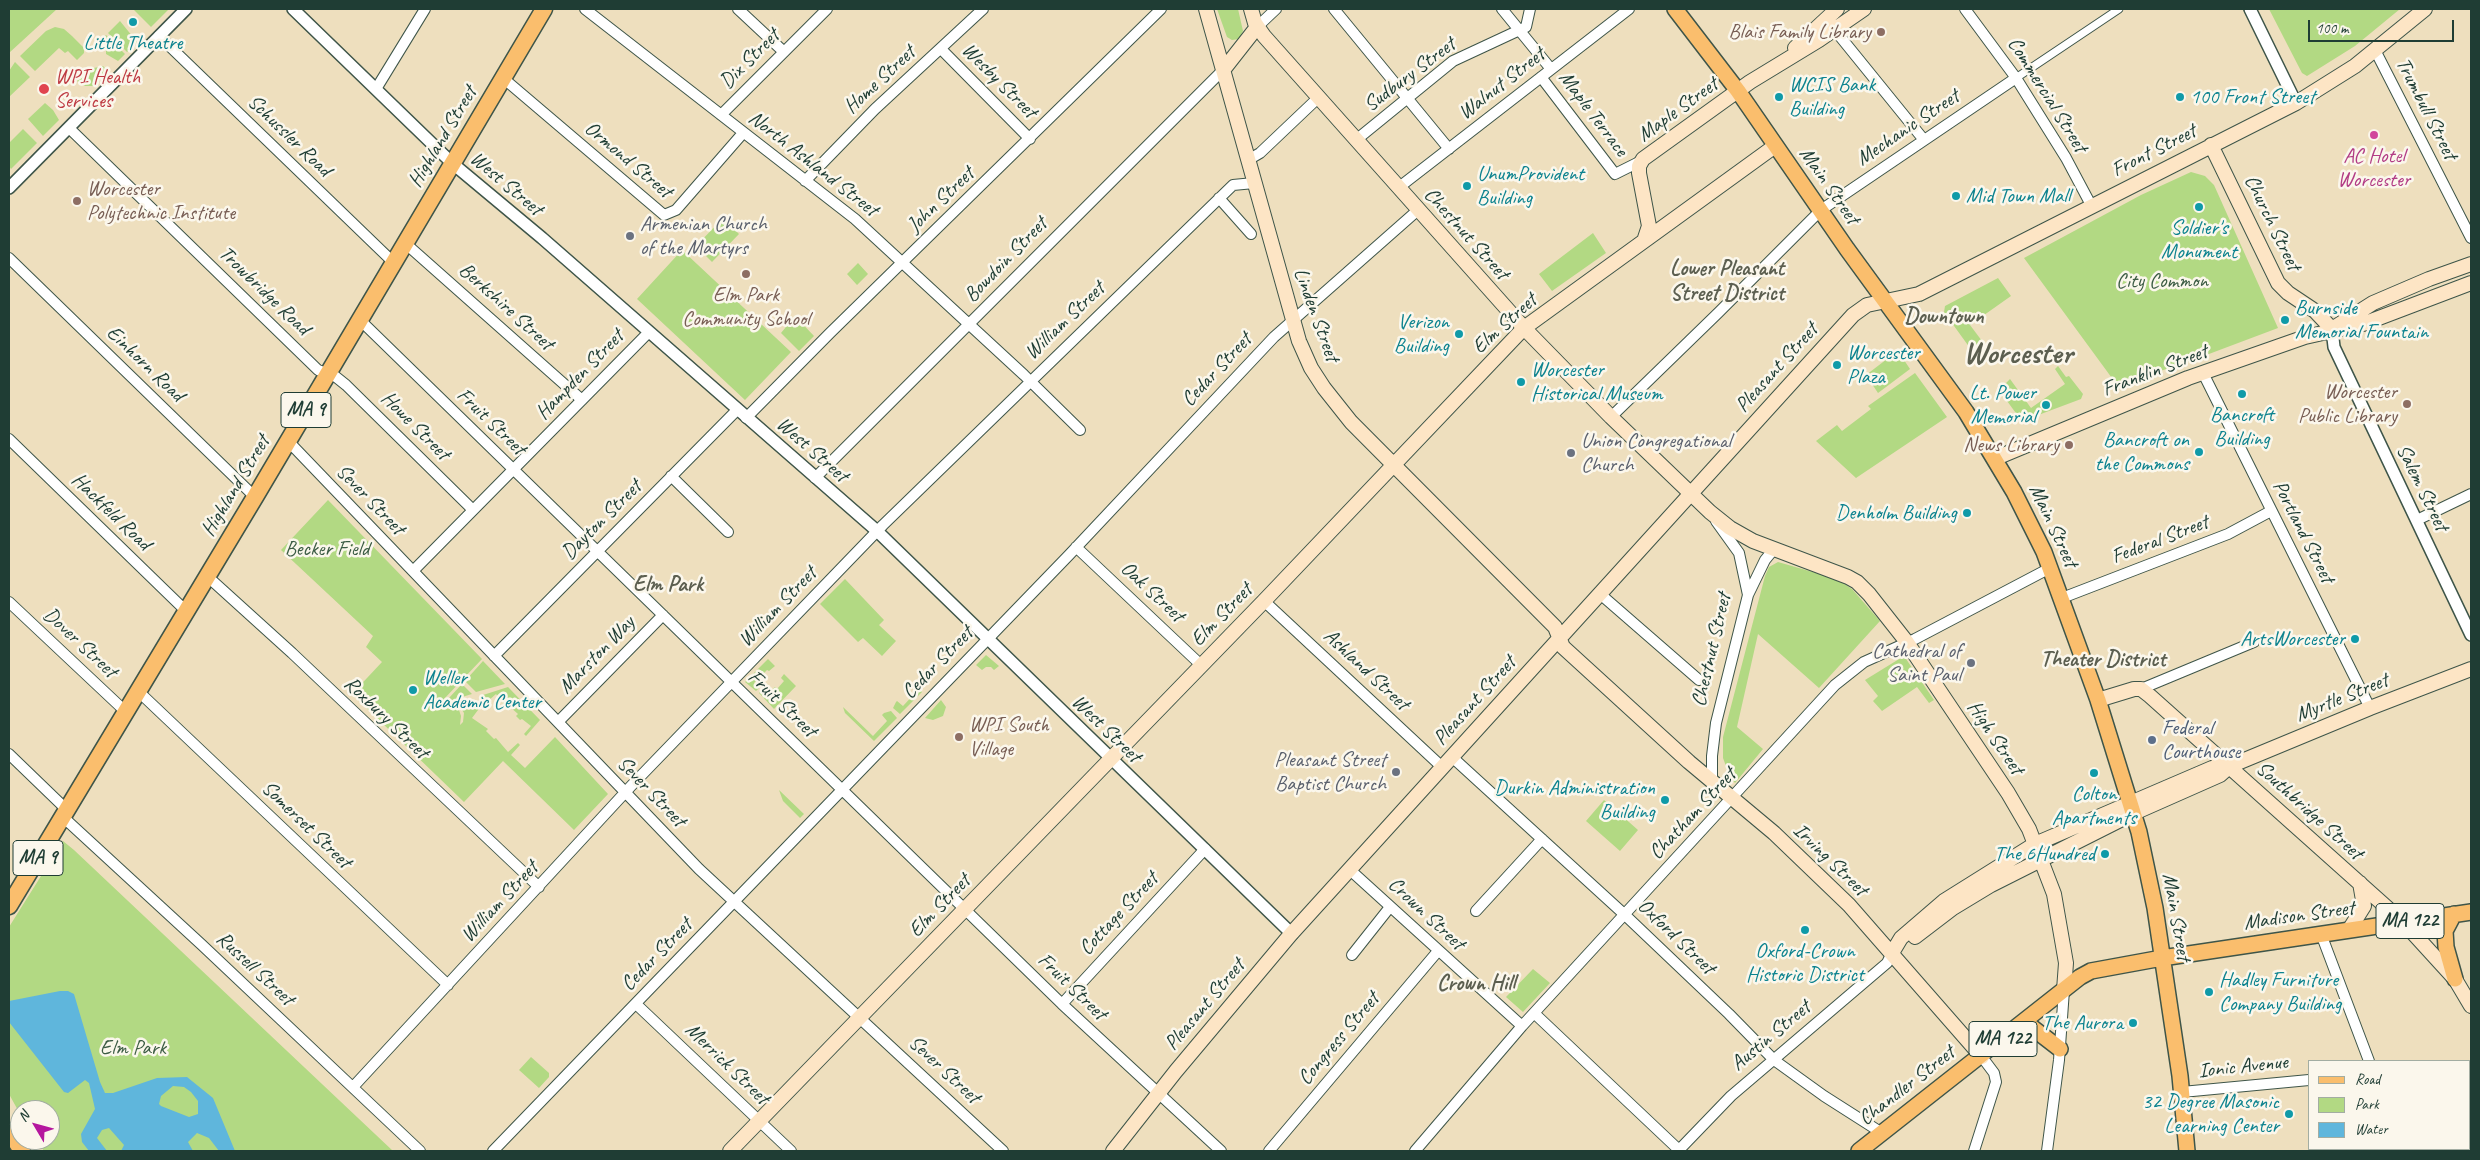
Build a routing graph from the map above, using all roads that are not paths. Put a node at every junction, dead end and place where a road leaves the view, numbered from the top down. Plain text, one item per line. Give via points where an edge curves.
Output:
1 (186, 9) edge
2 (293, 9) edge
3 (425, 9) edge
4 (544, 9) edge
5 (585, 9) edge
6 (738, 9) edge
7 (827, 9) edge
8 (982, 9) edge
9 (1161, 9) edge
10 (1206, 9) edge
11 (1276, 9) edge
12 (1334, 9) edge
13 (1502, 9) edge
14 (1530, 9) edge
15 (1629, 9) edge
16 (1675, 9) edge
17 (1837, 9) edge
18 (1864, 9) edge
19 (1966, 9) edge
20 (2119, 9) edge
21 (2250, 9) edge
22 (2425, 9) edge
23 (1253, 22) edge
24 (1834, 29) junction
25 (1520, 30) junction
26 (159, 36) junction
27 (1215, 38) junction
28 (1242, 46) junction
29 (941, 49) junction
30 (2375, 50) junction
31 (784, 52) junction
32 (1782, 61) junction
33 (1224, 69) junction
34 (1551, 70) junction
35 (1541, 77) junction
36 (503, 78) junction
37 (2016, 78) junction
38 (376, 89) junction
39 (1738, 91) junction
40 (1319, 97) junction
41 (1408, 99) junction
42 (2296, 103) junction
43 (721, 115) junction
44 (69, 128) junction
45 (744, 133) junction
46 (1030, 139) junction
47 (1356, 140) junction
48 (1924, 140) junction
49 (2211, 145) junction
50 (1776, 146) junction
51 (1449, 149) junction
52 (1248, 160) junction
53 (1641, 161) junction
54 (452, 163) junction
55 (1615, 174) joint
56 (805, 180) junction
57 (1254, 183) junction
58 (9, 188) edge
59 (1398, 188) junction
60 (1219, 198) junction
61 (2091, 205) junction
62 (1418, 210) junction
63 (1821, 210) junction
64 (1251, 234) dead end
65 (2471, 238) edge
66 (1644, 242) junction
67 (405, 243) junction
68 (9, 258) edge
69 (393, 262) junction
70 (904, 263) junction
71 (2471, 264) edge
72 (2471, 283) edge
73 (1886, 302) junction
74 (359, 320) junction
75 (1293, 321) junction
76 (969, 325) junction
77 (1524, 328) junction
78 (2332, 329) junction
79 (648, 333) junction
80 (2203, 373) junction
81 (328, 374) junction
82 (1030, 381) junction
83 (582, 400) junction
84 (737, 410) junction
85 (1611, 417) junction
86 (746, 418) junction
87 (1080, 430) dead end
88 (9, 439) edge
89 (288, 441) junction
90 (1996, 458) junction
91 (1393, 465) junction
92 (513, 470) junction
93 (671, 476) junction
94 (816, 478) junction
95 (1691, 494) junction
96 (2471, 494) edge
97 (255, 497) junction
98 (473, 510) junction
99 (2271, 511) junction
100 (1710, 512) junction
101 (2417, 520) junction
102 (877, 531) junction
103 (728, 532) dead end
104 (1076, 547) junction
105 (1774, 549) junction
106 (597, 551) junction
107 (2050, 568) junction
108 (413, 571) junction
109 (207, 576) junction
110 (1600, 593) junction
111 (1748, 595) junction
112 (2062, 598) junction
113 (1264, 601) junction
114 (9, 602) edge
115 (186, 612) junction
116 (663, 615) junction
117 (2471, 636) edge
118 (1558, 638) junction
119 (987, 639) junction
120 (1906, 641) junction
121 (2254, 642) dead end
122 (494, 656) junction
123 (1201, 665) junction
124 (2471, 669) edge
125 (1699, 680) dead end
126 (731, 682) junction
127 (2141, 689) junction
128 (138, 692) junction
129 (2098, 700) junction
130 (2370, 708) junction
131 (126, 712) junction
132 (558, 722) junction
133 (9, 754) edge
134 (1452, 757) junction
135 (1110, 758) junction
136 (2230, 766) junction
137 (1442, 768) junction
138 (1712, 782) junction
139 (842, 788) junction
140 (626, 793) junction
141 (1732, 799) junction
142 (2132, 808) junction
143 (65, 813) junction
144 (1542, 839) junction
145 (2035, 844) junction
146 (1204, 850) junction
147 (2041, 859) junction
148 (1349, 869) junction
149 (2360, 883) junction
150 (538, 888) junction
151 (734, 902) junction
152 (9, 906) edge
153 (1390, 907) junction
154 (965, 908) junction
155 (1476, 911) dead end
156 (2471, 912) edge
157 (2454, 914) junction
158 (1625, 915) junction
159 (2403, 922) junction
160 (2349, 930) junction
161 (1292, 934) junction
162 (2321, 934) junction
163 (1438, 951) junction
164 (1892, 953) junction
165 (1352, 956) dead end
166 (2162, 958) junction
167 (2456, 980) junction
168 (448, 985) junction
169 (2064, 990) junction
170 (636, 1004) junction
171 (1062, 1004) junction
172 (2471, 1006) edge
173 (1534, 1013) junction
174 (859, 1018) junction
175 (2025, 1022) junction
176 (1522, 1026) junction
177 (2060, 1049) junction
178 (1982, 1056) junction
179 (1774, 1060) junction
180 (2369, 1060) edge
181 (2308, 1080) edge
182 (353, 1087) junction
183 (2182, 1092) junction
184 (1158, 1094) junction
185 (760, 1121) junction
186 (9, 1131) edge
187 (1882, 1133) junction
188 (22, 1151) edge
189 (420, 1151) edge
190 (494, 1151) edge
191 (730, 1151) edge
192 (791, 1151) edge
193 (1004, 1151) edge
194 (1113, 1151) edge
195 (1221, 1151) edge
196 (1269, 1151) edge
197 (1415, 1151) edge
198 (1679, 1151) edge
199 (1859, 1151) edge
200 (1974, 1151) edge
201 (2047, 1151) edge
202 (2187, 1151) edge

1 - 26 street
2 - 38 street, West Street
3 - 38 street
4 - 36 highway, Highland Street / MA 9
5 - 43 street, North Ashland Street
6 - 31 street
7 - 31 street, Dix Street
8 - 29 street, Home Street
9 - 46 street, John Street
10 - 27 main road, Linden Street
11 - 23 street
12 - 41 street
13 - 25 street
14 - 25 street via 1526,27
15 - 34 street, Walnut Street
16 - 39 main road, Main Street
17 - 32 main road
18 - 24 main road
19 - 37 street, Commercial Street
20 - 37 street
21 - 42 street
22 - 30 main road, Front Street
23 - 28 main road
23 - 40 main road, Chestnut Street
24 - 32 main road
24 - 48 street
25 - 34 street
25 - 41 street, Sudbury Street via 1453,61
26 - 44 street
26 - 69 street, Schussler Road
27 - 28 main road via 1230,48
27 - 33 main road, Linden Street
28 - 33 main road
29 - 46 street, Wesby Street
29 - 56 street, Home Street via 875,109
30 - 42 main road, Front Street
30 - 65 street, Trumbull Street
31 - 43 street, Dix Street
32 - 39 main road, Maple Street
33 - 52 main road, Linden Street
33 - 76 street, Bowdoin Street
34 - 35 street, Walnut Street
35 - 51 street, Walnut Street
35 - 55 street, Maple Terrace
36 - 45 street, Ormond Street via 664,215 676,210
36 - 54 highway, Highland Street / MA 9
37 - 48 street, Mechanic Street
37 - 61 street, Commercial Street
38 - 54 street, West Street
39 - 50 main road, Main Street
39 - 53 main road, Maple Street
40 - 47 main road, Chestnut Street
40 - 52 street via 1260,153
41 - 47 street, Sudbury Street
41 - 51 street
42 - 49 main road, Front Street
43 - 45 street, North Ashland Street
44 - 58 street
44 - 81 street, Trowbridge Road via 318,370
45 - 56 street, North Ashland Street
46 - 70 street, John Street
47 - 59 main road, Chestnut Street
48 - 63 street, Mechanic Street
49 - 61 main road, Front Street
49 - 78 main road, Church Street via 2278,283 2288,294 2320,314
50 - 63 main road, Main Street
50 - 66 main road, Elm Street
51 - 59 street, Walnut Street
52 - 57 main road, Linden Street
53 - 55 street, Maple Street
53 - 66 main road, Maple Street via 1639,173 1649,223
54 - 67 highway, Highland Street / MA 9
54 - 79 street, West Street
56 - 70 street, North Ashland Street
57 - 60 street, William Street via 1233,185
57 - 75 main road, Linden Street
59 - 62 main road, Chestnut Street
60 - 64 street
60 - 82 street, William Street
61 - 73 main road, Front Street via 1919,294
62 - 75 street, Cedar Street
62 - 77 main road, Chestnut Street
63 - 73 main road, Main Street
63 - 85 street, Mechanic Street
66 - 77 main road, Elm Street
67 - 69 highway, Highland Street / MA 9
67 - 83 street, Berkshire Street
68 - 97 street, Einhorn Road
69 - 74 highway, Highland Street / MA 9
70 - 76 street, North Ashland Street
70 - 86 street, John Street
71 - 78 main road, Franklin Street via 2400,290
72 - 78 main road, Franklin Street via 2363,324
73 - 90 main road, Main Street
73 - 95 main road, Pleasant Street via 1867,305 1848,319
74 - 81 highway, Highland Street / MA 9
74 - 92 street, Fruit Street
75 - 91 main road, Linden Street via 1307,360 1324,388
75 - 104 street, Cedar Street via 1274,337
76 - 82 street, North Ashland Street
76 - 94 street, Bowdoin Street
77 - 85 main road, Chestnut Street
77 - 91 main road, Elm Street
78 - 80 main road, Franklin Street
78 - 101 street, Salem Street via 2334,347
79 - 83 street, Hampden Street
79 - 84 street, West Street
80 - 90 main road, Franklin Street
80 - 99 street, Portland Street
81 - 89 highway, Highland Street / MA 9
81 - 98 street, Howe Street via 346,385
82 - 87 street, North Ashland Street
82 - 102 street, William Street
83 - 92 street, Hampden Street
84 - 86 street, West Street
84 - 93 street, Dayton Street
85 - 95 main road, Chestnut Street
86 - 94 street, West Street
88 - 115 street, Hackfeld Road
89 - 97 highway, Highland Street / MA 9
89 - 108 street, Sever Street
90 - 107 main road, Main Street
91 - 113 main road, Elm Street
91 - 118 main road, Linden Street via 1555,627
92 - 98 street, Hampden Street
92 - 106 street, Fruit Street
93 - 103 street
93 - 106 street, Dayton Street
94 - 102 street, West Street
95 - 100 main road, Chestnut Street
95 - 110 main road, Pleasant Street
96 - 101 street
97 - 109 highway, Highland Street / MA 9
98 - 108 street, Hampden Street
99 - 112 street, Federal Street via 2228,534
99 - 130 street, Portland Street
100 - 105 main road, High Street via 1730,528
100 - 111 street, Chestnut Street via 1739,553
101 - 117 street, Salem Street
102 - 119 street, West Street
102 - 126 street, William Street
104 - 119 street, Cedar Street
104 - 123 street, Oak Street
105 - 111 street
105 - 120 main road, High Street via 1857,582
106 - 116 street, Fruit Street
106 - 122 street, Dayton Street
107 - 112 main road, Main Street
107 - 120 street, Chatham Street
108 - 122 street, Sever Street
109 - 115 highway, Highland Street / MA 9
109 - 150 street, Roxbury Street
110 - 118 main road, Pleasant Street
110 - 125 street
111 - 138 street, Chestnut Street via 1716,723
112 - 129 main road, Main Street
113 - 123 main road, Elm Street
113 - 137 street, Ashland Street
114 - 131 street, Dover Street
115 - 128 highway, Highland Street / MA 9
116 - 126 street, Fruit Street
116 - 132 street, Marston Way
118 - 134 main road, Pleasant Street
118 - 138 main road, Irving Street via 1563,647
119 - 135 street, West Street
119 - 139 street, Cedar Street
120 - 141 street, Chatham Street via 1864,662 1835,686
120 - 145 main road, High Street via 2008,793
121 - 127 street
122 - 132 street, Sever Street
123 - 135 main road, Elm Street
124 - 130 main road, Myrtle Street
126 - 139 street, Fruit Street
126 - 140 street, William Street
127 - 129 main road
127 - 136 main road, Southbridge Street
128 - 131 highway, Highland Street / MA 9
128 - 168 street, Somerset Street
129 - 142 main road, Main Street
130 - 136 main road, Myrtle Street
131 - 143 highway, Highland Street / MA 9
132 - 140 street, Sever Street
133 - 143 street, Russell Street
134 - 137 main road, Pleasant Street
134 - 144 street, Oxford Street
135 - 146 street, West Street
135 - 154 main road, Elm Street
136 - 142 main road, Myrtle Street via 2220,776
136 - 149 main road, Southbridge Street
137 - 148 main road, Pleasant Street
138 - 141 main road, Irving Street
139 - 151 street, Cedar Street
139 - 154 street, Fruit Street
140 - 150 street, William Street
140 - 151 street, Sever Street
141 - 158 street, Chatham Street
141 - 164 main road, Irving Street via 1774,833 1849,905
142 - 145 main road, Austin Street
142 - 147 main road, Austin Street
142 - 166 main road, Main Street via 2155,908
143 - 152 highway, Highland Street / MA 9
143 - 182 street, Russell Street
144 - 155 street
144 - 158 street, Oxford Street
145 - 147 main road, High Street
145 - 164 main road, Austin Street via 1944,901 1901,938
146 - 161 street, West Street
146 - 171 street, Cottage Street
147 - 164 main road, Austin Street via 1968,898
147 - 169 main road, High Street via 2054,894 2061,932 2066,963
148 - 153 street, Crown Street
148 - 161 main road, Pleasant Street
149 - 159 main road, Southbridge Street
149 - 160 main road via 2364,906
150 - 168 street, William Street
151 - 170 street, Cedar Street
151 - 174 street, Sever Street
153 - 163 street, Crown Street
153 - 165 street
154 - 171 street, Fruit Street
154 - 174 main road, Elm Street
156 - 157 main road, Madison Street / MA 122
157 - 159 main road, Madison Street / MA 122
157 - 167 main road via 2445,931 2446,947
158 - 173 street, Chatham Street
158 - 179 street, Oxford Street
159 - 160 main road, Madison Street / MA 122
159 - 167 main road, Southbridge Street
160 - 162 main road, Madison Street / MA 122
161 - 184 main road, Pleasant Street
162 - 166 main road, Madison Street / MA 122
162 - 180 street
163 - 176 street, Crown Street
163 - 196 street, Congress Street
164 - 178 main road, Irving Street
164 - 179 street, Austin Street via 1887,963
166 - 169 main road, Chandler Street / MA 122 via 2091,972
166 - 183 main road, Main Street
167 - 172 main road, Southbridge Street
168 - 182 street, William Street
169 - 175 main road, Chandler Street / MA 122
169 - 177 street
170 - 185 street, Merrick Street
170 - 190 street, Cedar Street
171 - 184 street, Fruit Street
173 - 176 street, Chatham Street
173 - 198 street
174 - 185 main road, Elm Street
174 - 193 street, Sever Street
175 - 177 main road
175 - 178 main road, Chandler Street / MA 122
176 - 197 street, Chatham Street
177 - 201 street
178 - 187 main road, Chandler Street / MA 122
178 - 200 street, Irving Street via 1994,1073 1996,1082
179 - 187 street, Oxford Street
179 - 198 street, Austin Street via 1722,1105
181 - 183 street, Ionic Avenue
182 - 189 street, Russell Street
183 - 202 main road, Main Street
184 - 194 main road, Pleasant Street
184 - 195 street, Fruit Street
185 - 191 main road, Elm Street
185 - 192 street, Merrick Street
186 - 188 highway
187 - 199 main road, Chandler Street / MA 122

